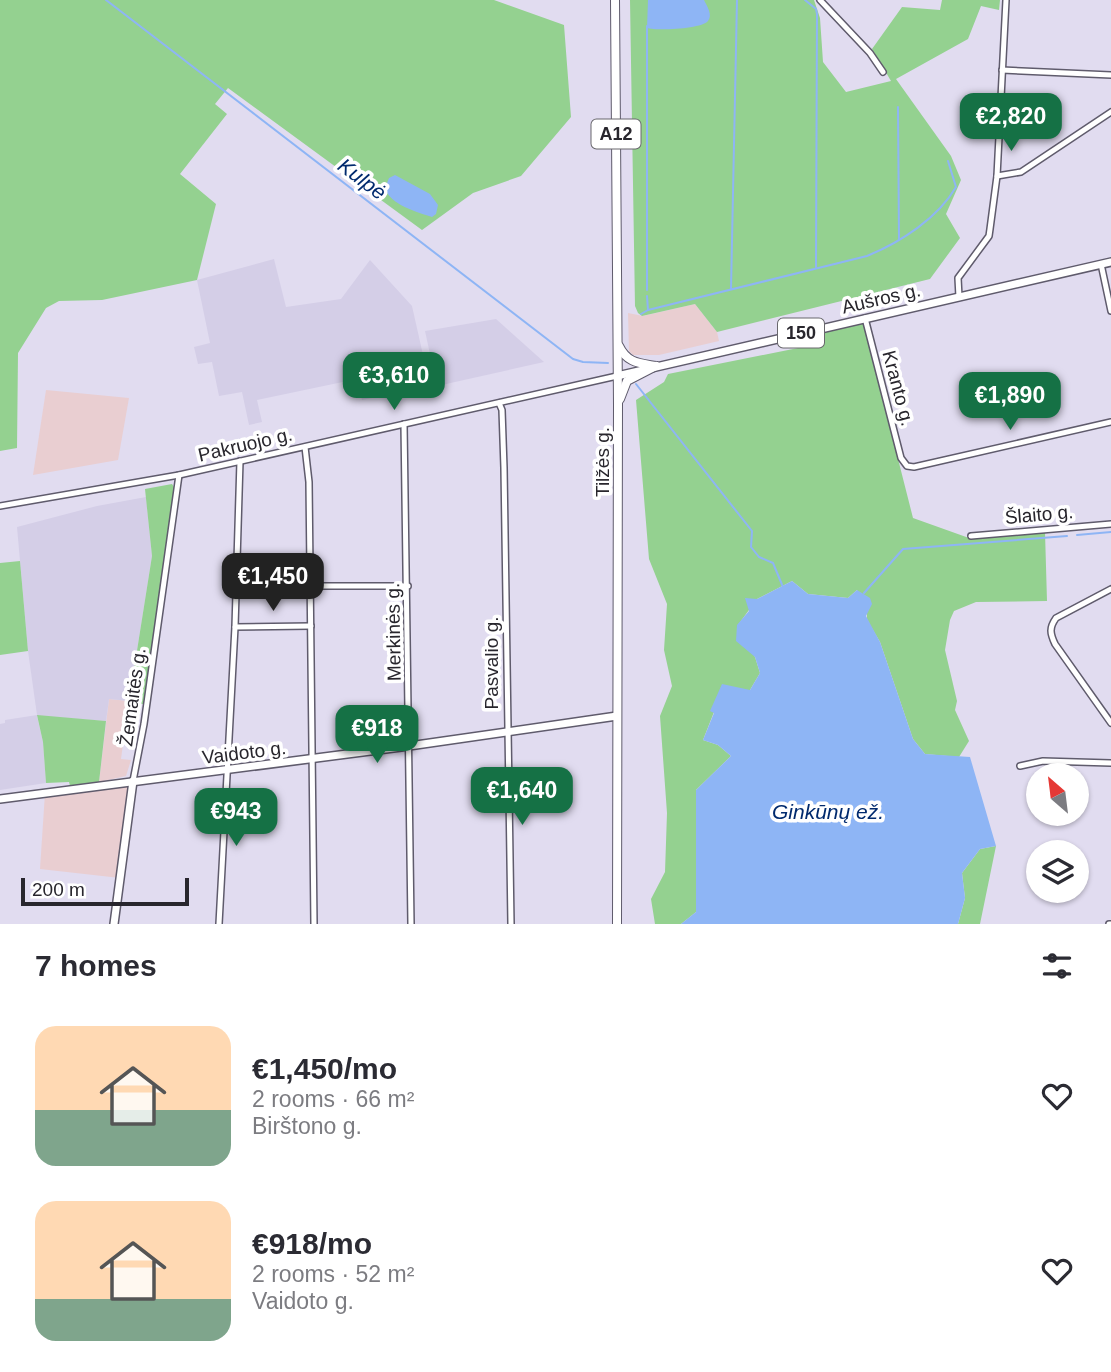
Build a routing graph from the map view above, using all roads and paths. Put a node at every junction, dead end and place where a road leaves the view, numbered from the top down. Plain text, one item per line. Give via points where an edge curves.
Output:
1 (615, 0) edge
2 (820, 0) edge
3 (1006, 0) edge
4 (1002, 70) junction
5 (883, 72) dead end
6 (1111, 75) edge
7 (1111, 112) edge
8 (997, 176) junction
9 (1111, 262) edge
10 (1101, 264) junction
11 (959, 297) junction
12 (1111, 311) edge
13 (865, 318) junction
14 (617, 342) junction
15 (656, 366) junction
16 (617, 376) junction
17 (499, 403) junction
18 (618, 404) junction
19 (1111, 422) edge
20 (404, 424) junction
21 (305, 446) junction
22 (240, 461) junction
23 (178, 475) junction
24 (0, 506) edge
25 (1111, 524) edge
26 (971, 536) dead end
27 (310, 586) junction
28 (408, 586) junction
29 (1111, 589) edge
30 (311, 626) junction
31 (235, 627) junction
32 (617, 716) junction
33 (1111, 723) edge
34 (507, 731) junction
35 (409, 746) junction
36 (312, 759) junction
37 (1111, 763) edge
38 (1020, 766) dead end
39 (227, 770) junction
40 (133, 781) junction
41 (0, 799) edge
42 (114, 924) edge
43 (219, 924) edge
44 (314, 924) edge
45 (411, 924) edge
46 (511, 924) edge
47 (617, 924) edge

1 - 14 highway, Tilžės g. / A12
2 - 5 street
3 - 4 street
4 - 6 street
4 - 8 street
7 - 8 street via 1021,172
8 - 11 street via 989,236 958,278
9 - 10 main road, Aušros g. / 150
10 - 11 main road, Aušros g. / 150
10 - 12 street
11 - 13 main road, Aušros g. / 150
13 - 15 main road, Aušros g. / 150
13 - 19 street, Kranto g. via 905,465 914,467
14 - 15 highway via 631,361
14 - 16 highway, Tilžės g. / A12
15 - 16 main road, Aušros g. / 150
15 - 18 highway via 627,381
16 - 17 street, Pakruojo g.
16 - 18 highway, Tilžės g. / A12
17 - 20 street, Pakruojo g.
17 - 34 street, Pasvalio g.
18 - 32 highway, Tilžės g. / A12
20 - 21 street, Pakruojo g.
20 - 28 street, Merkinės g.
21 - 22 street, Pakruojo g.
21 - 27 street
22 - 23 street, Pakruojo g.
22 - 31 street
23 - 24 street, Pakruojo g.
23 - 40 street, Žemaitės g.
25 - 26 street, Šlaito g.
27 - 28 street
27 - 30 street
28 - 35 street, Merkinės g.
29 - 33 street via 1056,618 1050,626 1055,644
30 - 31 street
30 - 36 street
31 - 39 street
32 - 34 main road, Vaidoto g.
32 - 47 highway, Tilžės g. / A12
34 - 35 main road, Vaidoto g.
34 - 46 street, Pasvalio g.
35 - 36 main road, Vaidoto g.
35 - 45 street, Merkinės g.
36 - 39 main road, Vaidoto g.
36 - 44 street
37 - 38 street via 1043,761
39 - 40 main road, Vaidoto g.
39 - 43 street
40 - 41 main road, Vaidoto g.
40 - 42 main road, Žemaitės g.

